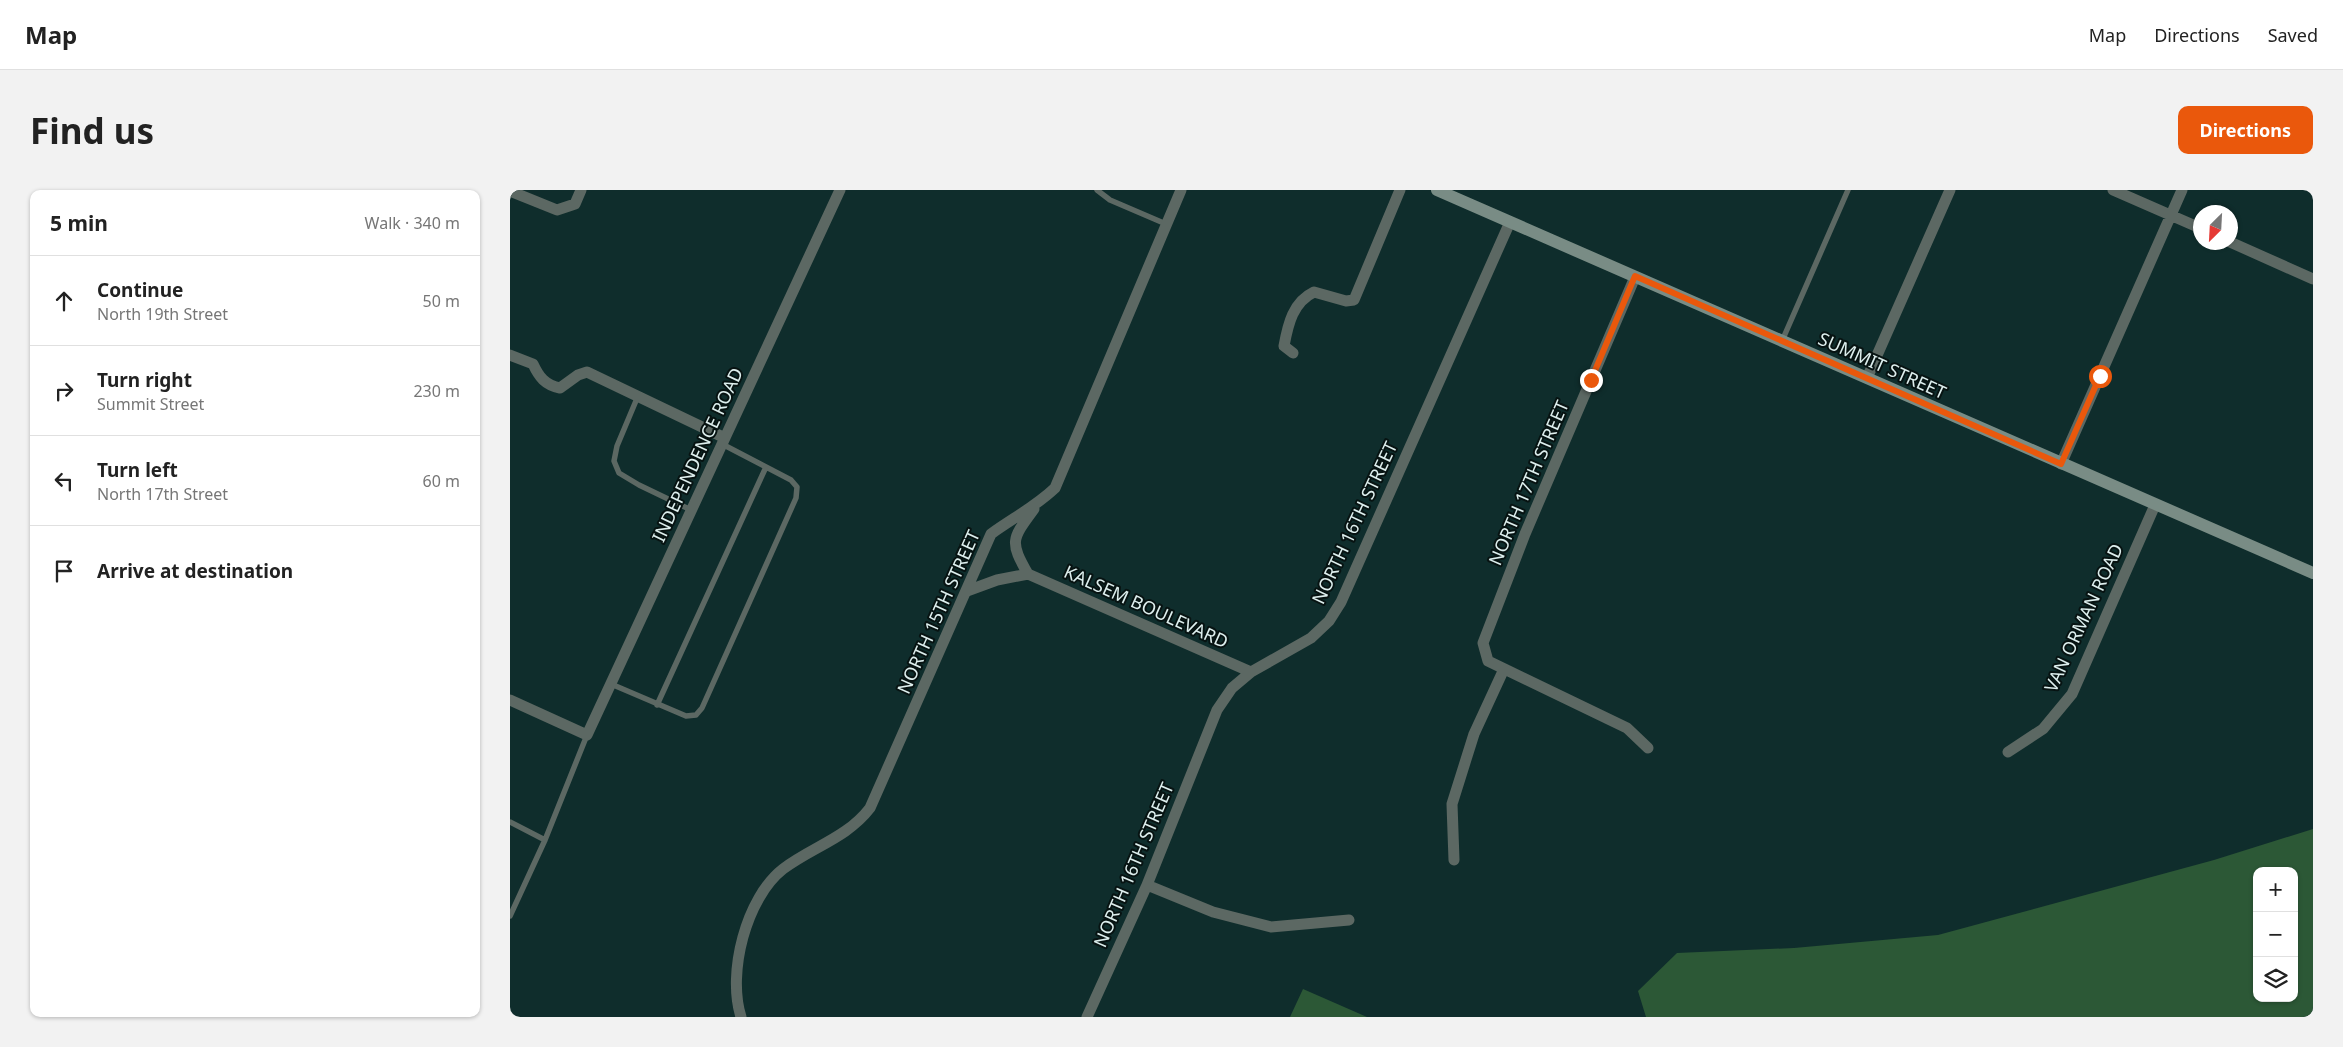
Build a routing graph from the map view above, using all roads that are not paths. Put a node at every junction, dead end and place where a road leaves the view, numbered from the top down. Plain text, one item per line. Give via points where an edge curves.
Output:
1 (580, 190) edge
2 (840, 190) edge
3 (1097, 190) edge
4 (1181, 190) edge
5 (1400, 190) edge
6 (1437, 190) edge
7 (1848, 190) edge
8 (1950, 190) edge
9 (2113, 190) edge
10 (2182, 190) edge
11 (510, 191) edge
12 (2171, 215) junction
13 (1510, 222) junction
14 (1166, 224) junction
15 (2193, 225) edge
16 (2238, 246) edge
17 (1635, 276) junction
18 (2313, 279) edge
19 (1782, 341) junction
20 (1294, 353) dead end
21 (510, 355) edge
22 (1867, 378) junction
23 (638, 396) junction
24 (724, 441) junction
25 (2061, 464) junction
26 (766, 467) junction
27 (2154, 505) junction
28 (1036, 506) junction
29 (691, 510) junction
30 (2313, 573) edge
31 (1028, 574) junction
32 (967, 591) junction
33 (1504, 669) junction
34 (1251, 672) junction
35 (611, 684) junction
36 (510, 700) edge
37 (657, 705) junction
38 (587, 735) junction
39 (1648, 748) dead end
40 (2008, 752) dead end
41 (510, 822) edge
42 (545, 840) junction
43 (1454, 860) dead end
44 (1147, 885) junction
45 (510, 916) edge
46 (1349, 920) dead end
47 (741, 1017) edge
48 (1088, 1017) edge

1 - 11 street via 575,204 557,210
2 - 24 street, INDEPENDENCE ROAD
3 - 14 lane via 1110,200
4 - 14 street, NORTH 15TH STREET
5 - 20 street via 1354,300 1346,301 1314,292 1304,297 1295,308 1284,346
6 - 13 main road, SUMMIT STREET
7 - 19 lane
8 - 22 street
9 - 12 street
10 - 12 street
12 - 15 street
12 - 25 street
13 - 17 main road, SUMMIT STREET
13 - 34 street, NORTH 16TH STREET via 1341,602 1329,621 1311,638
14 - 28 street, NORTH 15TH STREET via 1055,488
16 - 18 street
17 - 19 main road, SUMMIT STREET
17 - 33 street, NORTH 17TH STREET via 1525,534 1483,644 1488,661
19 - 22 main road, SUMMIT STREET
21 - 23 street via 533,364 540,378 550,386 560,388 587,372
22 - 25 main road, SUMMIT STREET
23 - 24 street
23 - 29 lane via 617,446 614,461 619,473
24 - 26 lane
24 - 29 street, INDEPENDENCE ROAD
25 - 27 main road, SUMMIT STREET
26 - 37 lane
26 - 37 lane via 791,480 797,487 796,498 702,708 696,716 686,716
27 - 30 main road, SUMMIT STREET
27 - 40 street, VAN ORMAN ROAD via 2072,694 2042,729
28 - 31 street via 1016,533 1015,551
28 - 32 street, NORTH 15TH STREET via 991,534
29 - 35 street, INDEPENDENCE ROAD
31 - 32 street via 997,580
31 - 34 street, KALSEM BOULEVARD
32 - 47 street, NORTH 15TH STREET via 870,808 860,822 840,837 782,870 763,892 740,952 735,982
33 - 39 street, NORTH 17TH STREET via 1627,728
33 - 43 street via 1474,734 1452,804
34 - 44 street, NORTH 16TH STREET via 1232,688 1217,710
35 - 37 lane
35 - 38 street, INDEPENDENCE ROAD
36 - 38 street
38 - 42 lane
41 - 42 lane
42 - 45 lane
44 - 46 street via 1213,912 1271,927
44 - 48 street, NORTH 16TH STREET

